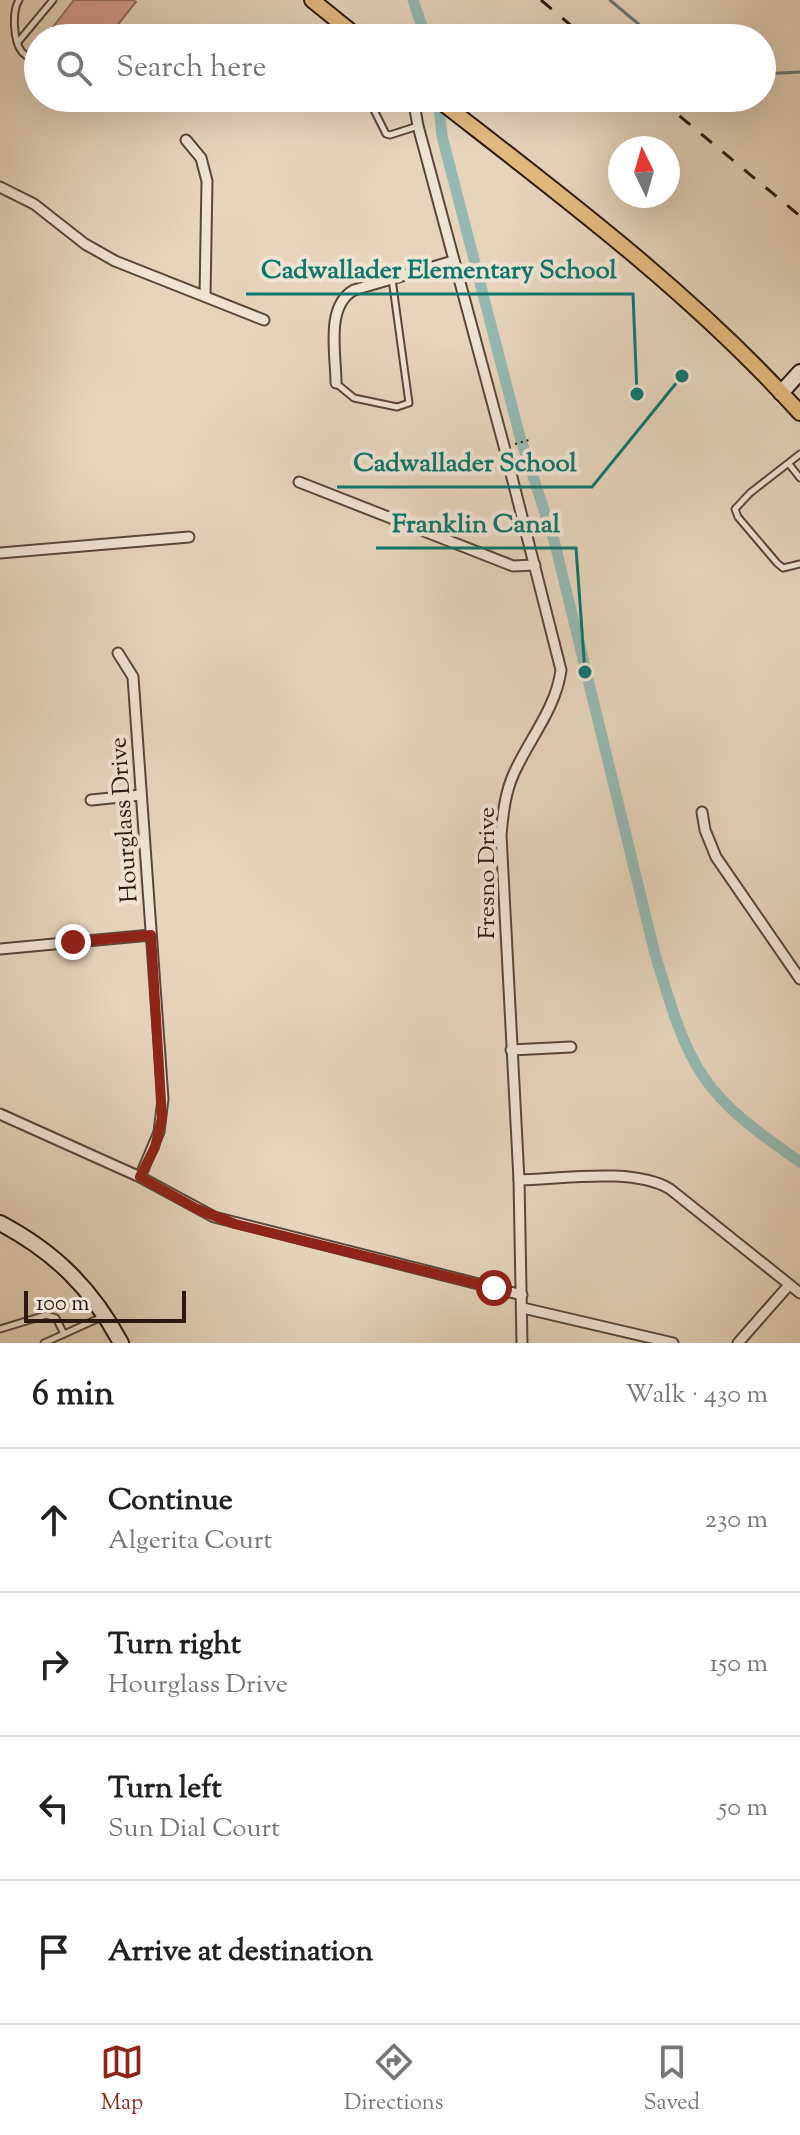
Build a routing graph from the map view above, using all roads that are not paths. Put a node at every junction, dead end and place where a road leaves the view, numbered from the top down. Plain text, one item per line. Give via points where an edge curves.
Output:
1 (19, 0) edge
2 (53, 0) edge
3 (312, 0) edge
4 (33, 24) edge
5 (342, 24) edge
6 (24, 35) edge
7 (17, 43) junction
8 (24, 53) edge
9 (375, 112) edge
10 (416, 112) edge
11 (455, 112) edge
12 (418, 126) junction
13 (186, 140) dead end
14 (0, 187) edge
15 (453, 261) junction
16 (392, 279) junction
17 (205, 296) junction
18 (264, 320) dead end
19 (800, 372) edge
20 (336, 383) joint
21 (781, 393) junction
22 (800, 413) edge
23 (800, 454) edge
24 (789, 464) junction
25 (800, 478) edge
26 (299, 482) dead end
27 (189, 537) dead end
28 (0, 553) edge
29 (800, 564) edge
30 (535, 565) junction
31 (118, 653) dead end
32 (141, 795) junction
33 (91, 800) dead end
34 (702, 812) dead end
35 (151, 935) junction
36 (0, 949) edge
37 (800, 979) edge
38 (571, 1047) dead end
39 (511, 1050) junction
40 (0, 1114) edge
41 (140, 1177) junction
42 (519, 1180) junction
43 (0, 1223) edge
44 (789, 1285) junction
45 (800, 1293) edge
46 (522, 1295) junction
47 (523, 1308) junction
48 (105, 1316) junction
49 (0, 1329) edge
50 (64, 1334) junction
51 (44, 1343) edge
52 (121, 1343) edge
53 (522, 1343) edge
54 (673, 1343) edge
55 (738, 1343) edge

1 - 7 lane
2 - 4 lane
3 - 5 main road
6 - 7 lane
7 - 8 lane
9 - 12 lane via 386,134
10 - 12 street, Fresno Drive
11 - 21 main road via 654,271
12 - 15 street, Fresno Drive
13 - 17 street via 201,158 207,181
14 - 17 street via 34,204 99,253
15 - 16 street
15 - 30 street, Fresno Drive
16 - 20 street via 354,290 340,301
16 - 20 lane via 409,403 397,407 354,398
17 - 18 street
19 - 21 street
21 - 22 main road
23 - 24 lane
24 - 25 lane
24 - 29 lane via 735,509 777,563 783,568
26 - 30 street via 513,566
27 - 28 street
30 - 39 street, Fresno Drive via 561,670 557,693 514,773 503,810
31 - 32 street, Hourglass Drive via 133,677
32 - 33 street
32 - 35 street, Hourglass Drive
34 - 37 street via 716,857
35 - 36 street
35 - 41 street, Hourglass Drive via 162,1118
38 - 39 street
39 - 42 street, Fresno Drive
40 - 41 street
41 - 46 street via 235,1224
42 - 44 street via 652,1180
42 - 46 street, Fresno Drive
43 - 48 street via 66,1268
44 - 45 street
44 - 55 street
46 - 47 street, Fresno Drive
47 - 53 street, Fresno Drive
47 - 54 street
48 - 50 lane
48 - 52 street
49 - 50 lane via 46,1315 56,1318
50 - 51 lane

